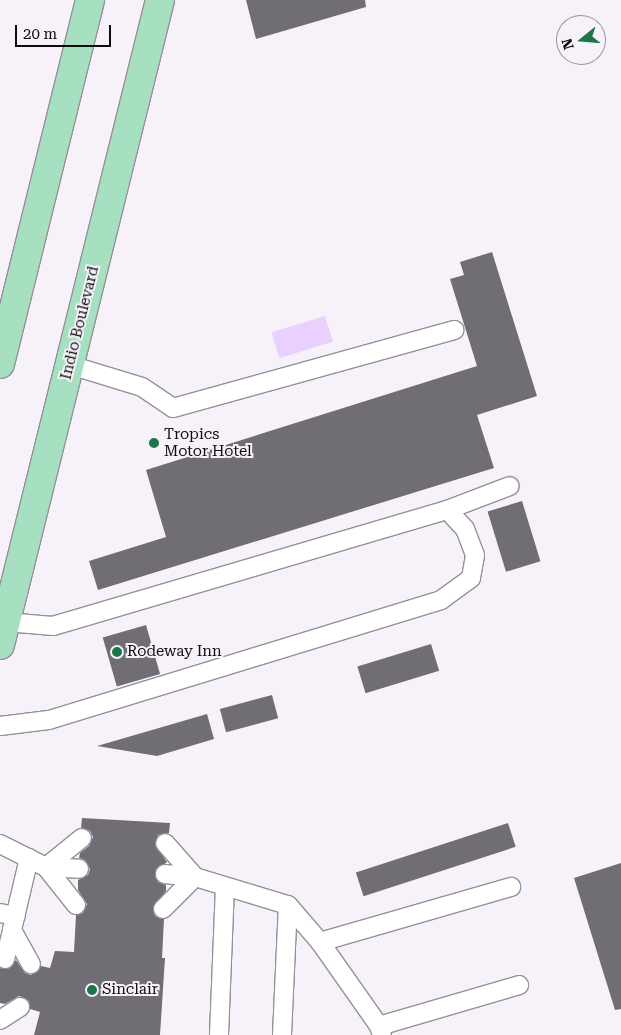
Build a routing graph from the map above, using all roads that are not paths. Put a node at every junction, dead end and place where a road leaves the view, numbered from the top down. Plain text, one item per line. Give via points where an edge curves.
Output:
1 (90, 0) edge
2 (160, 0) edge
3 (454, 330) dead end
4 (0, 364) edge
5 (70, 365) junction
6 (510, 486) dead end
7 (447, 510) junction
8 (3, 634) edge
9 (0, 726) edge
10 (82, 838) dead end
11 (0, 844) edge
12 (165, 844) dead end
13 (29, 858) junction
14 (46, 867) junction
15 (79, 869) dead end
16 (165, 874) dead end
17 (196, 877) junction
18 (225, 887) junction
19 (511, 887) dead end
20 (76, 905) dead end
21 (288, 905) junction
22 (163, 909) dead end
23 (7, 924) edge
24 (320, 942) junction
25 (5, 959) dead end
26 (31, 964) dead end
27 (519, 985) dead end
28 (20, 1006) dead end
29 (0, 1020) edge
30 (380, 1031) edge
31 (219, 1035) edge
32 (282, 1035) edge

1 - 4 main road
2 - 5 main road, Indio Boulevard
3 - 5 lane via 173,408 142,387
5 - 8 main road, Indio Boulevard
6 - 7 lane
7 - 8 lane via 53,626
7 - 9 lane via 465,528 474,555 472,578 441,600 49,720
10 - 14 lane
11 - 13 lane
12 - 17 lane
13 - 14 lane
13 - 23 lane
14 - 15 lane
14 - 20 lane
16 - 17 lane
17 - 18 lane
17 - 22 lane
18 - 21 lane
18 - 31 lane
19 - 24 lane
21 - 24 lane
21 - 32 lane
23 - 25 lane
23 - 26 lane
24 - 30 lane
27 - 30 lane
28 - 29 lane

